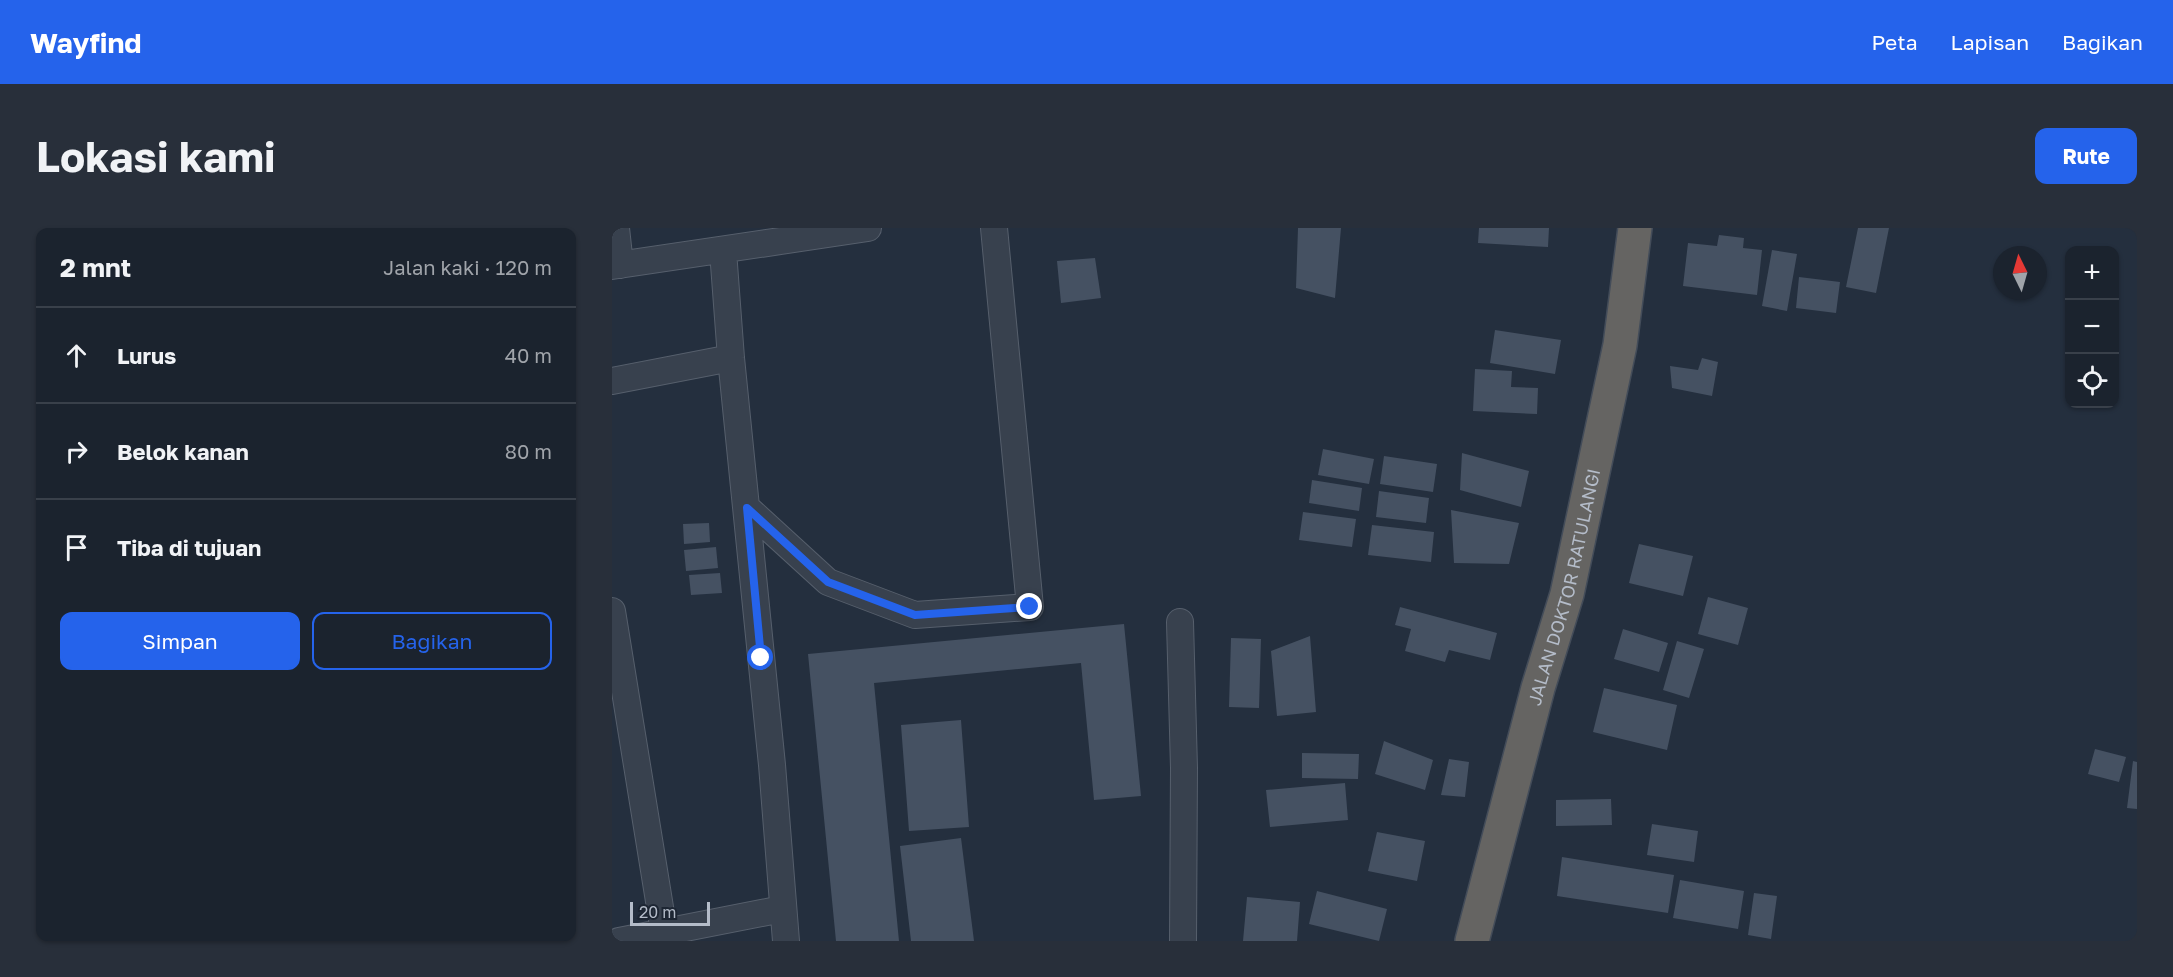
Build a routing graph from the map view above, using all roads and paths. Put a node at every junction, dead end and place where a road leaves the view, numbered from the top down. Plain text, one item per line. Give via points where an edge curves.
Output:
1 (616, 228) edge
2 (868, 228) edge
3 (994, 228) edge
4 (1635, 228) edge
5 (783, 235) edge
6 (723, 251) junction
7 (616, 266) edge
8 (732, 358) junction
9 (612, 381) edge
10 (747, 508) junction
11 (612, 611) edge
12 (1180, 622) dead end
13 (782, 909) junction
14 (664, 932) junction
15 (619, 941) edge
16 (786, 941) edge
17 (1182, 941) edge
18 (1472, 941) edge

1 - 7 street
2 - 5 street
3 - 10 street via 1030,607 915,615 828,582
4 - 18 highway, JALAN DOKTOR RATULANGI via 1620,345 1567,594 1538,688
5 - 6 street
6 - 7 street
6 - 8 street
8 - 9 street
8 - 10 street
10 - 13 street
11 - 14 street
12 - 17 street via 1184,768
13 - 14 street
13 - 16 street
14 - 15 street

